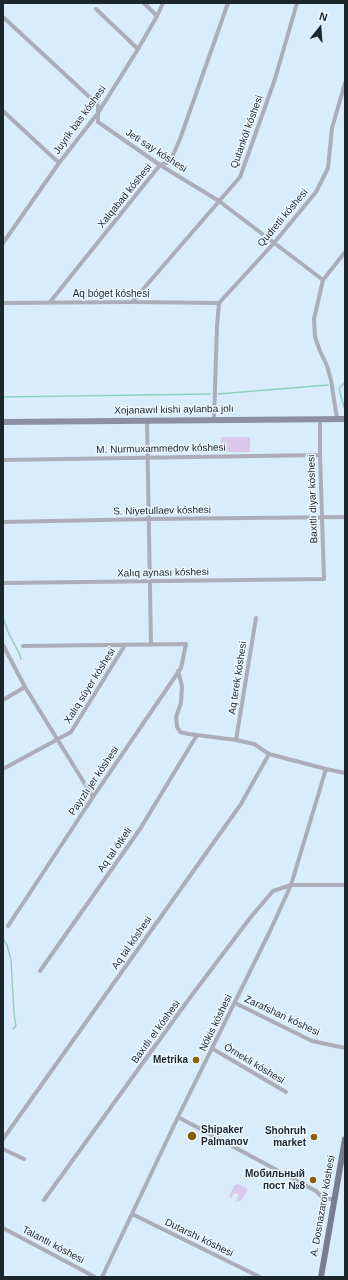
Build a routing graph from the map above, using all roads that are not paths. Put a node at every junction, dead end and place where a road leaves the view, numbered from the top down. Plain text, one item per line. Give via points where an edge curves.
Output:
1 (144, 3) edge
2 (163, 3) edge
3 (228, 3) edge
4 (297, 3) edge
5 (96, 9) dead end
6 (157, 16) junction
7 (3, 17) edge
8 (138, 49) junction
9 (345, 83) edge
10 (3, 111) edge
11 (98, 113) junction
12 (59, 162) junction
13 (160, 165) junction
14 (219, 201) junction
15 (3, 243) edge
16 (274, 243) junction
17 (345, 252) edge
18 (323, 280) junction
19 (50, 302) junction
20 (132, 302) junction
21 (3, 303) edge
22 (220, 303) junction
23 (214, 419) junction
24 (320, 419) junction
25 (337, 419) junction
26 (345, 419) edge
27 (147, 420) junction
28 (3, 422) edge
29 (320, 455) junction
30 (148, 457) junction
31 (3, 460) edge
32 (322, 517) junction
33 (345, 517) edge
34 (149, 519) junction
35 (3, 522) edge
36 (324, 578) joint
37 (150, 582) junction
38 (3, 583) edge
39 (256, 618) dead end
40 (151, 644) junction
41 (3, 645) edge
42 (125, 645) junction
43 (23, 646) dead end
44 (178, 671) junction
45 (25, 687) junction
46 (3, 700) edge
47 (197, 734) junction
48 (57, 740) junction
49 (236, 740) junction
50 (269, 754) junction
51 (3, 769) edge
52 (326, 769) junction
53 (345, 773) edge
54 (92, 796) junction
55 (291, 885) junction
56 (345, 885) edge
57 (8, 926) dead end
58 (40, 971) dead end
59 (235, 1003) junction
60 (345, 1048) edge
61 (213, 1049) junction
62 (286, 1092) dead end
63 (178, 1117) junction
64 (3, 1139) edge
65 (345, 1139) edge
66 (3, 1149) edge
67 (24, 1159) dead end
68 (44, 1200) dead end
69 (334, 1200) junction
70 (132, 1214) junction
71 (3, 1228) edge
72 (95, 1277) edge
73 (102, 1277) edge
74 (260, 1277) edge
75 (321, 1277) edge

1 - 6 street
2 - 6 street, Juyrik bas kóshesi
3 - 13 street, Xalqabad kóshesi via 180,139 170,162
4 - 14 street, Qutankól kóshesi via 275,79 240,177
5 - 8 street
6 - 8 street, Juyrik bas kóshesi
7 - 11 street, Jeti say kóshesi via 98,105
8 - 11 street, Juyrik bas kóshesi
9 - 16 street, Qudretli kóshesi via 332,128 328,168 316,192
10 - 12 street
11 - 12 street, Juyrik bas kóshesi
11 - 13 street, Jeti say kóshesi via 98,122
12 - 15 street, Juyrik bas kóshesi
13 - 14 street, Jeti say kóshesi
13 - 19 street, Xalqabad kóshesi
14 - 16 street, Jeti say kóshesi
14 - 20 street, Qutankól kóshesi
16 - 18 street, Jeti say kóshesi
16 - 22 street, Qudretli kóshesi
17 - 18 street
18 - 25 street via 314,319 315,337 331,380
19 - 20 street, Aq bóget kóshesi
19 - 21 street, Aq bóget kóshesi
20 - 22 street, Aq bóget kóshesi
22 - 23 street
23 - 24 main road, Xojanawıl kishi aylanba jolı
23 - 27 main road, Xojanawıl kishi aylanba jolı
24 - 25 main road, Xojanawıl kishi aylanba jolı
24 - 29 street, Baxıtlı diyar kóshesi
25 - 26 main road, Xojanawıl kishi aylanba jolı
27 - 28 main road, Xojanawıl kishi aylanba jolı
27 - 30 street
29 - 30 street, M. Nurmuxammedov kóshesi
29 - 32 street, Baxıtlı diyar kóshesi
30 - 31 street, M. Nurmuxammedov kóshesi
30 - 34 street
32 - 33 street, S. Niyetullaev kóshesi
32 - 34 street, S. Niyetullaev kóshesi
32 - 36 street, Baxıtlı diyar kóshesi
34 - 35 street, S. Niyetullaev kóshesi
34 - 37 street
36 - 37 street, Xalıq aynası kóshesi
37 - 38 street, Xalıq aynası kóshesi
37 - 40 street
39 - 49 street, Aq terek kóshesi
40 - 42 street
40 - 44 street, Payızlı jer kóshesi via 186,644 181,668
41 - 45 street
42 - 43 street
42 - 48 street, Xalıq súyer kóshesi via 70,732
44 - 47 street via 182,686 176,717 177,726 180,732
44 - 54 street, Payızlı jer kóshesi
45 - 46 street
45 - 48 street
47 - 49 street
47 - 58 street, Aq tal ótkeli via 140,830
48 - 51 street, Xalıq súyer kóshesi
48 - 54 street
49 - 50 street via 254,744
50 - 52 street
50 - 64 street, Aq tal kóshesi via 241,804
52 - 53 street
52 - 55 street, Nókis kóshesi
54 - 57 street, Payızlı jer kóshesi
55 - 56 street, Baxıtlı el kóshesi
55 - 59 street, Nókis kóshesi
55 - 68 street, Baxıtlı el kóshesi via 272,891 250,918
59 - 60 street, Zarafshan kóshesi via 312,1041
59 - 61 street, Nókis kóshesi
61 - 62 street, Órnekli kóshesi
61 - 63 street, Nókis kóshesi
63 - 69 street via 316,1191 324,1199
63 - 70 street, Nókis kóshesi
65 - 69 main road, A. Dosnazarov kóshesi
66 - 67 street
69 - 75 main road, A. Dosnazarov kóshesi
70 - 73 street, Nókis kóshesi
70 - 74 street, Dutarshı kóshesi
71 - 72 street, Talantlı kóshesi

